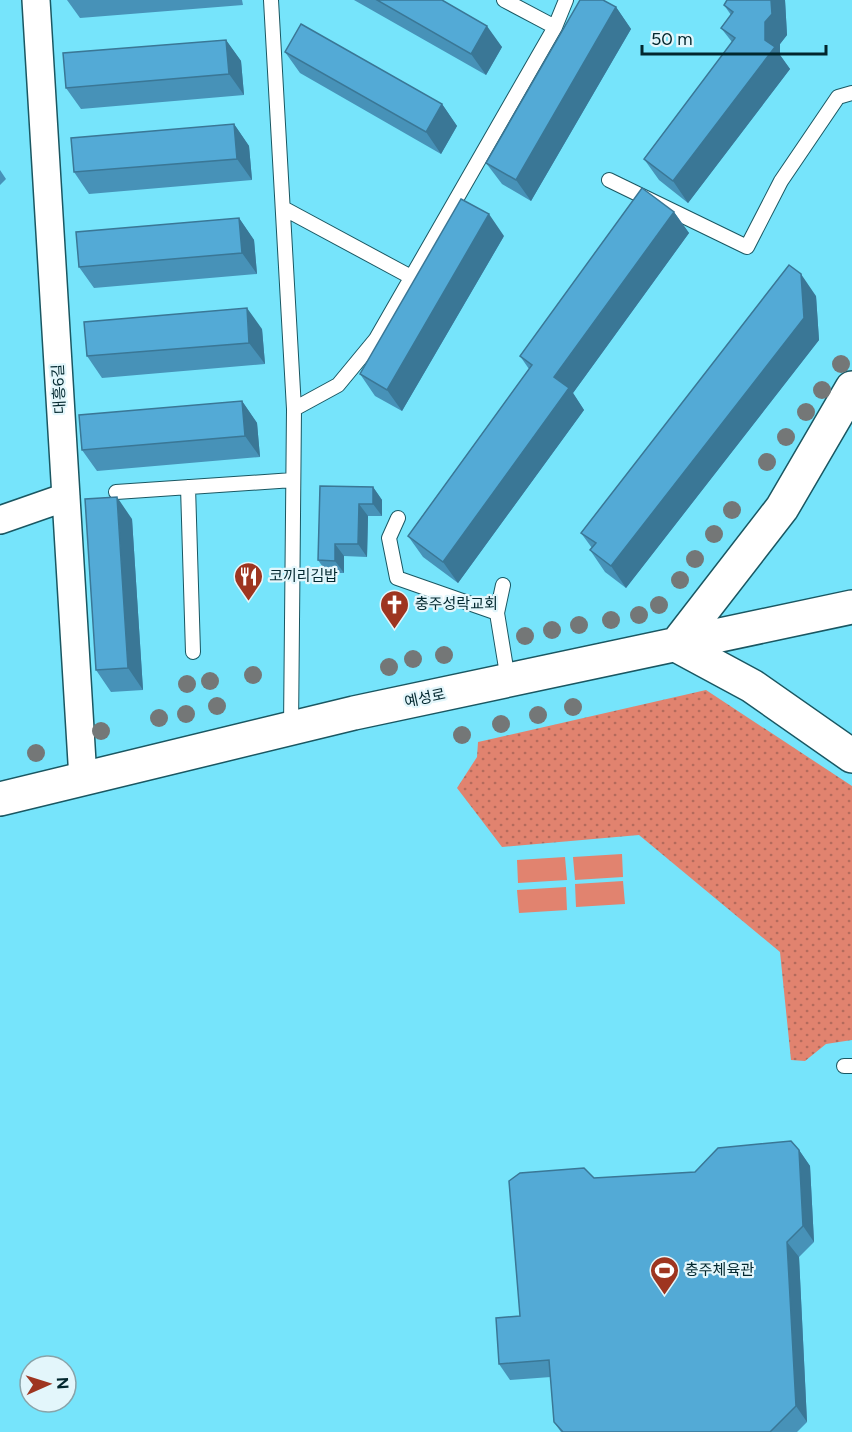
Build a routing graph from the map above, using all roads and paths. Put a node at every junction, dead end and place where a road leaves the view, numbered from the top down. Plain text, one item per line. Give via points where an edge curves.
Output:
1 (36, 0) edge
2 (271, 0) edge
3 (504, 0) edge
4 (566, 0) edge
5 (555, 27) junction
6 (852, 93) edge
7 (609, 180) dead end
8 (283, 208) junction
9 (411, 277) junction
10 (852, 388) edge
11 (294, 409) junction
12 (293, 480) junction
13 (188, 488) junction
14 (116, 492) dead end
15 (66, 497) junction
16 (398, 518) dead end
17 (0, 520) edge
18 (503, 585) dead end
19 (852, 607) edge
20 (497, 613) junction
21 (676, 645) junction
22 (193, 652) dead end
23 (508, 680) junction
24 (291, 729) junction
25 (852, 756) edge
26 (83, 778) junction
27 (0, 799) edge

1 - 15 street, 대흥6길
2 - 8 lane
3 - 5 lane
4 - 5 lane
5 - 9 lane
6 - 7 lane via 838,97 831,107 781,181 747,247
8 - 9 lane
8 - 11 lane
9 - 11 lane via 376,339 338,385
10 - 21 street via 782,508
11 - 12 lane
12 - 13 lane
12 - 24 lane
13 - 14 lane
13 - 22 lane
15 - 17 street
15 - 26 street, 대흥6길
16 - 20 lane via 388,538 397,579
18 - 20 lane
19 - 21 street, 예성로
20 - 23 lane
21 - 23 street, 예성로
21 - 25 street via 752,686
23 - 24 street, 예성로
24 - 26 street, 예성로
26 - 27 street, 예성로

